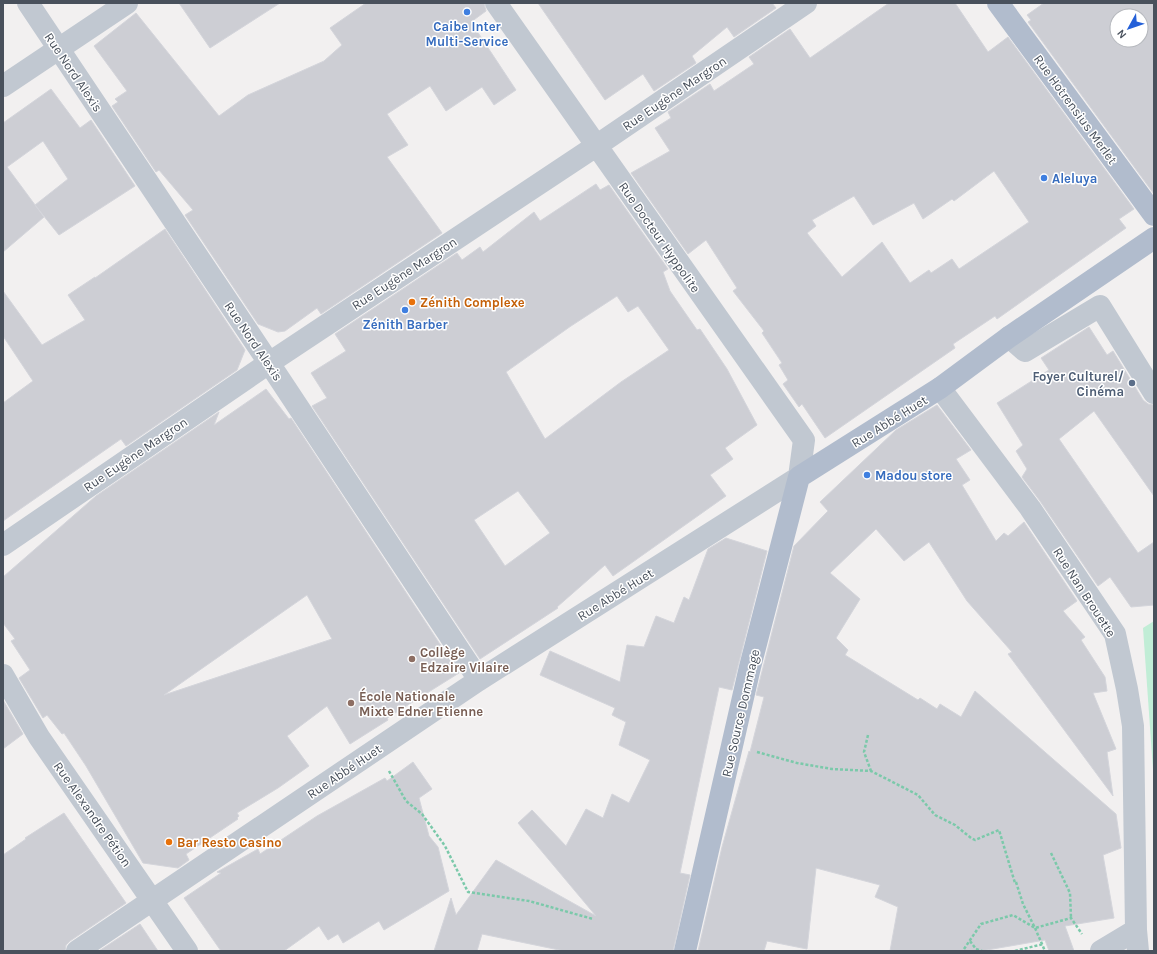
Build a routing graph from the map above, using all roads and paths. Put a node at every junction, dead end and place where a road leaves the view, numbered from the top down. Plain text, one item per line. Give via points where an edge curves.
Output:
1 (28, 3) edge
2 (127, 3) edge
3 (496, 3) edge
4 (806, 3) edge
5 (998, 3) edge
6 (59, 49) junction
7 (3, 86) edge
8 (596, 146) junction
9 (1154, 215) edge
10 (1154, 238) edge
11 (1009, 337) junction
12 (269, 363) junction
13 (940, 388) junction
14 (1154, 393) edge
15 (799, 477) junction
16 (3, 545) edge
17 (3, 675) edge
18 (479, 680) junction
19 (868, 735) dead end
20 (732, 745) junction
21 (376, 750) junction
22 (871, 771) junction
23 (1051, 854) dead end
24 (1012, 869) dead end
25 (1016, 883) dead end
26 (152, 900) junction
27 (1071, 918) junction
28 (593, 919) dead end
29 (1036, 928) junction
30 (1084, 938) dead end
31 (1137, 940) edge
32 (970, 941) junction
33 (1043, 944) junction
34 (964, 949) dead end
35 (76, 951) edge
36 (187, 951) edge
37 (685, 951) edge
38 (982, 951) edge
39 (1015, 951) edge
40 (1045, 951) edge
41 (1101, 951) edge

1 - 6 street, Rue Nord Alexis
2 - 6 street
3 - 8 street, Rue Docteur Hyppolite
4 - 8 street, Rue Eugène Margron
5 - 9 main road, Rue Hotrensius Merlet
6 - 7 street
6 - 12 street, Rue Nord Alexis
8 - 12 street, Rue Eugène Margron
8 - 15 street, Rue Docteur Hyppolite via 804,440
10 - 11 main road, Rue Abbé Huet
11 - 13 main road, Rue Abbé Huet
11 - 14 street via 1025,351 1100,306
12 - 16 street, Rue Eugène Margron
12 - 18 street, Rue Nord Alexis
13 - 15 main road, Rue Abbé Huet
13 - 31 street, Rue Nan Brouette via 1030,508 1115,634 1133,726
15 - 18 street, Rue Abbé Huet
15 - 20 main road, Rue Source Dommage
17 - 26 street, Rue Alexandre Pétion via 39,737
18 - 21 street, Rue Abbé Huet
19 - 22 path via 864,752
20 - 22 path via 797,763 832,769
20 - 37 main road, Rue Source Dommage
21 - 26 street, Rue Abbé Huet
21 - 28 path via 406,801 422,814 445,846 468,892 529,901
22 - 25 path via 918,795 935,815 955,825 975,840 999,830
23 - 27 path via 1070,893
24 - 29 path via 1023,904
26 - 35 street, Rue Abbé Huet
26 - 36 street, Rue Alexandre Pétion
27 - 29 path
27 - 30 path
29 - 32 path via 1013,915 981,924
29 - 33 path
31 - 41 street
32 - 34 path
32 - 38 path via 976,949
33 - 39 path
33 - 40 path

